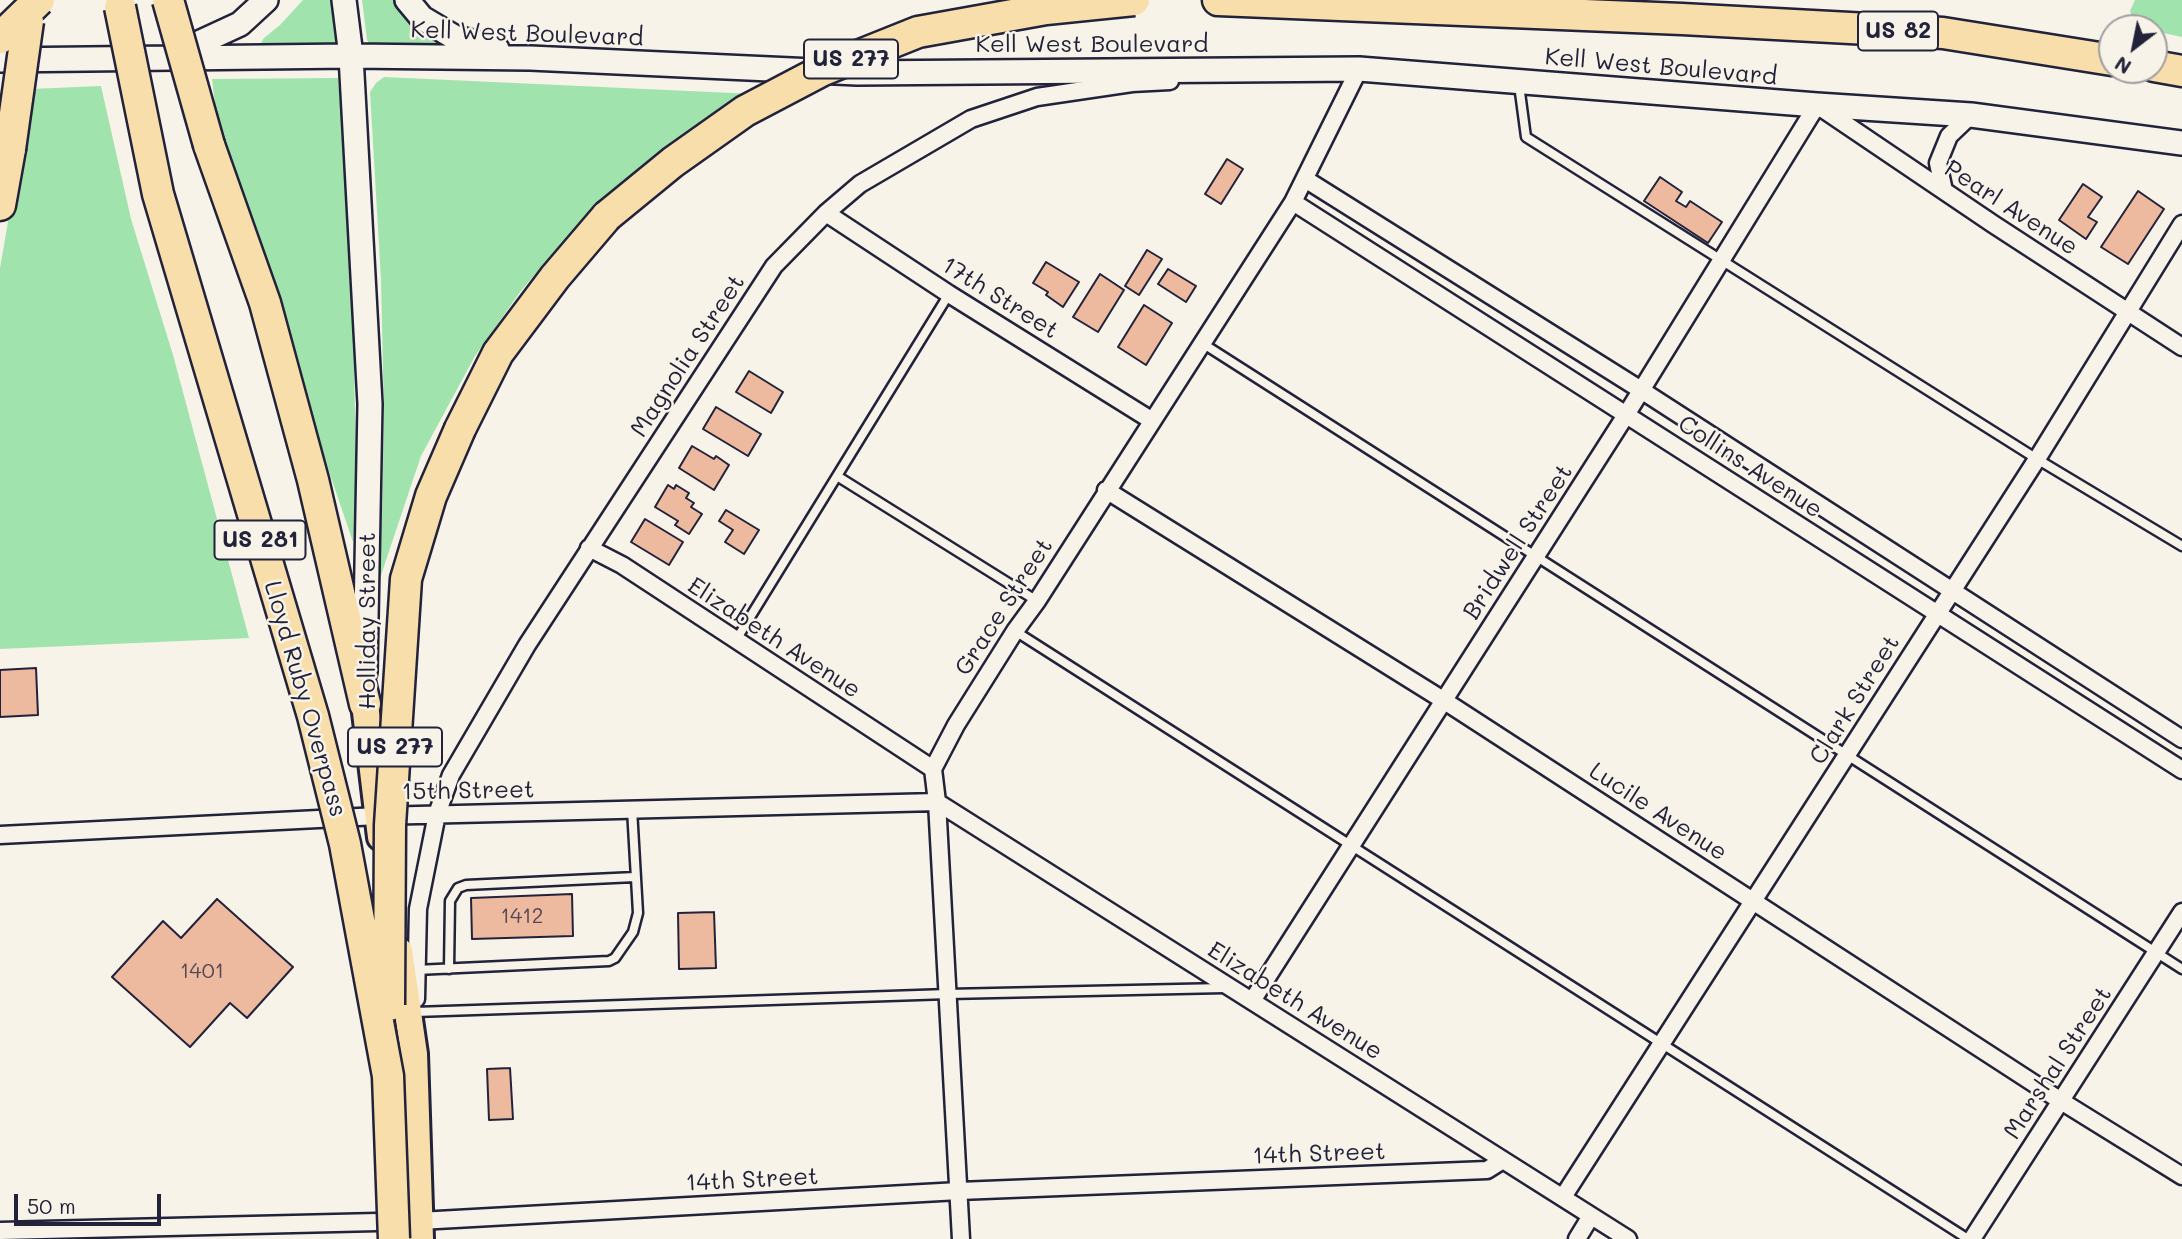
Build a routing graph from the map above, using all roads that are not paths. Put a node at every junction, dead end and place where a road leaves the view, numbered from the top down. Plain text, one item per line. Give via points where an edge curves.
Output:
1 (29, 0) edge
2 (39, 0) edge
3 (168, 0) edge
4 (266, 0) edge
5 (344, 0) edge
6 (407, 0) edge
7 (1134, 0) edge
8 (1218, 0) edge
9 (119, 4) edge
10 (0, 38) edge
11 (351, 56) junction
12 (169, 57) junction
13 (530, 58) junction
14 (2098, 58) edge
15 (0, 60) edge
16 (1359, 69) junction
17 (1519, 82) junction
18 (1817, 105) junction
19 (1971, 115) junction
20 (2182, 143) edge
21 (1305, 178) junction
22 (1944, 191) junction
23 (1293, 202) junction
24 (0, 205) edge
25 (826, 213) junction
26 (2182, 224) edge
27 (1722, 260) junction
28 (949, 294) junction
29 (2127, 311) junction
30 (1201, 342) junction
31 (2182, 347) edge
32 (1641, 390) junction
33 (1626, 415) junction
34 (1151, 420) junction
35 (2037, 459) junction
36 (837, 476) junction
37 (1106, 490) junction
38 (2182, 546) edge
39 (589, 548) junction
40 (1536, 556) junction
41 (1951, 591) junction
42 (1037, 601) junction
43 (1937, 614) junction
44 (1015, 631) junction
45 (736, 640) junction
46 (1443, 701) junction
47 (365, 704) junction
48 (2182, 739) edge
49 (1847, 755) junction
50 (933, 769) junction
51 (2182, 770) edge
52 (937, 802) junction
53 (632, 809) junction
54 (437, 814) junction
55 (378, 816) junction
56 (0, 835) edge
57 (1351, 845) junction
58 (635, 877) junction
59 (1754, 901) junction
60 (2182, 912) edge
61 (2156, 953) junction
62 (449, 969) junction
63 (2182, 969) edge
64 (416, 970) junction
65 (1230, 988) junction
66 (948, 994) junction
67 (1252, 1001) junction
68 (415, 1012) junction
69 (1662, 1044) junction
70 (414, 1054) junction
71 (388, 1076) junction
72 (2061, 1101) junction
73 (1503, 1160) junction
74 (2182, 1176) edge
75 (959, 1191) junction
76 (1563, 1198) junction
77 (1591, 1216) junction
78 (419, 1230) edge
79 (0, 1231) edge
80 (168, 1233) edge
81 (115, 1234) edge
82 (394, 1239) edge
83 (961, 1239) edge
84 (1577, 1239) edge
85 (1628, 1239) edge
86 (1970, 1239) edge

1 - 24 highway, bridge
2 - 10 highway, bridge
3 - 47 highway, bridge via 209,145 265,303 313,480
4 - 12 main road via 240,24
5 - 11 main road, Holliday Street
6 - 13 main road via 422,18 454,37
7 - 71 highway, US 277, bridge via 1046,9 918,32 823,70 745,111 607,216 498,353 431,496 406,579 390,825
8 - 14 highway, US 82 via 1943,33
9 - 71 highway, Lloyd Ruby Overpass / US 281, bridge via 158,194 313,716 345,844
11 - 12 main road, Kell West Boulevard
11 - 13 main road, Kell West Boulevard
11 - 47 main road, Holliday Street via 370,404
12 - 15 main road, Kell West Boulevard
13 - 16 main road, Kell West Boulevard via 857,73
16 - 17 main road, Kell West Boulevard
16 - 21 street, Grace Street
16 - 25 street, Magnolia Street via 1132,83 1037,97 971,119 860,184
17 - 18 main road, Kell West Boulevard
17 - 27 lane via 1526,137
18 - 19 main road, Kell West Boulevard
18 - 22 street, Pearl Avenue
18 - 27 street, Bridwell Street
19 - 20 main road, Kell West Boulevard
19 - 22 street via 1949,136 1938,163
21 - 23 street, Grace Street
21 - 32 street, Collins Avenue
22 - 29 street, Pearl Avenue
23 - 30 street, Grace Street
23 - 33 street, Collins Avenue
25 - 28 street, 17th Street
25 - 39 street, Magnolia Street via 774,266
26 - 29 street, Clark Street
27 - 32 street, Bridwell Street
27 - 35 lane
28 - 34 street, 17th Street
28 - 36 lane
29 - 31 street, Pearl Avenue
29 - 35 street, Clark Street
30 - 34 street, Grace Street
30 - 40 lane
32 - 33 street, Bridwell Street
32 - 41 street, Collins Avenue
33 - 40 street, Bridwell Street
33 - 43 street, Collins Avenue
34 - 37 street, Grace Street
35 - 38 lane
35 - 41 street, Clark Street
36 - 42 lane
36 - 45 lane
37 - 42 street, Grace Street
37 - 46 street, Lucile Avenue
39 - 45 street, Elizabeth Avenue
39 - 54 street, Magnolia Street via 451,775
40 - 46 street, Bridwell Street
40 - 49 lane
41 - 43 street, Clark Street
41 - 48 street, Collins Avenue
42 - 44 street, Grace Street
43 - 49 street, Clark Street
43 - 51 street, Collins Avenue
44 - 50 street, Grace Street
44 - 57 lane
45 - 50 street, Elizabeth Avenue
46 - 57 street, Bridwell Street
46 - 59 street, Lucile Avenue
47 - 55 main road, Holliday Street
49 - 59 street, Clark Street
49 - 61 lane
50 - 52 street
52 - 53 street, 15th Street
52 - 65 street, Elizabeth Avenue
52 - 66 street
53 - 54 street, 15th Street
53 - 58 lane
54 - 55 street, 15th Street
54 - 64 street, Magnolia Street via 418,909
55 - 56 street, 15th Street
55 - 70 main road, Holliday Street
57 - 67 street, Bridwell Street
57 - 69 lane
58 - 62 lane via 638,914 633,932 609,961
58 - 62 lane via 458,888 450,901
59 - 69 street, Clark Street
59 - 72 street, Lucile Avenue
60 - 61 street, Marshal Street
61 - 63 lane
61 - 72 street, Marshal Street
62 - 64 lane
64 - 68 street, Magnolia Street
65 - 66 lane
65 - 67 street, Elizabeth Avenue
66 - 68 lane
66 - 75 street
67 - 73 street, Elizabeth Avenue
68 - 70 street, Magnolia Street
69 - 76 street, Clark Street
69 - 86 lane
70 - 78 main road, Holliday Street
71 - 82 highway, Lloyd Ruby Overpass / US 277, bridge
72 - 74 street, Lucile Avenue
72 - 86 street, Marshal Street
73 - 75 street, 14th Street via 1487,1170
73 - 76 street, Elizabeth Avenue
75 - 78 street, 14th Street
75 - 83 street
76 - 77 street, Elizabeth Avenue
77 - 84 street
77 - 85 street, Elizabeth Avenue
78 - 80 street, 14th Street
79 - 81 street, 14th Street
80 - 81 street, 14th Street

